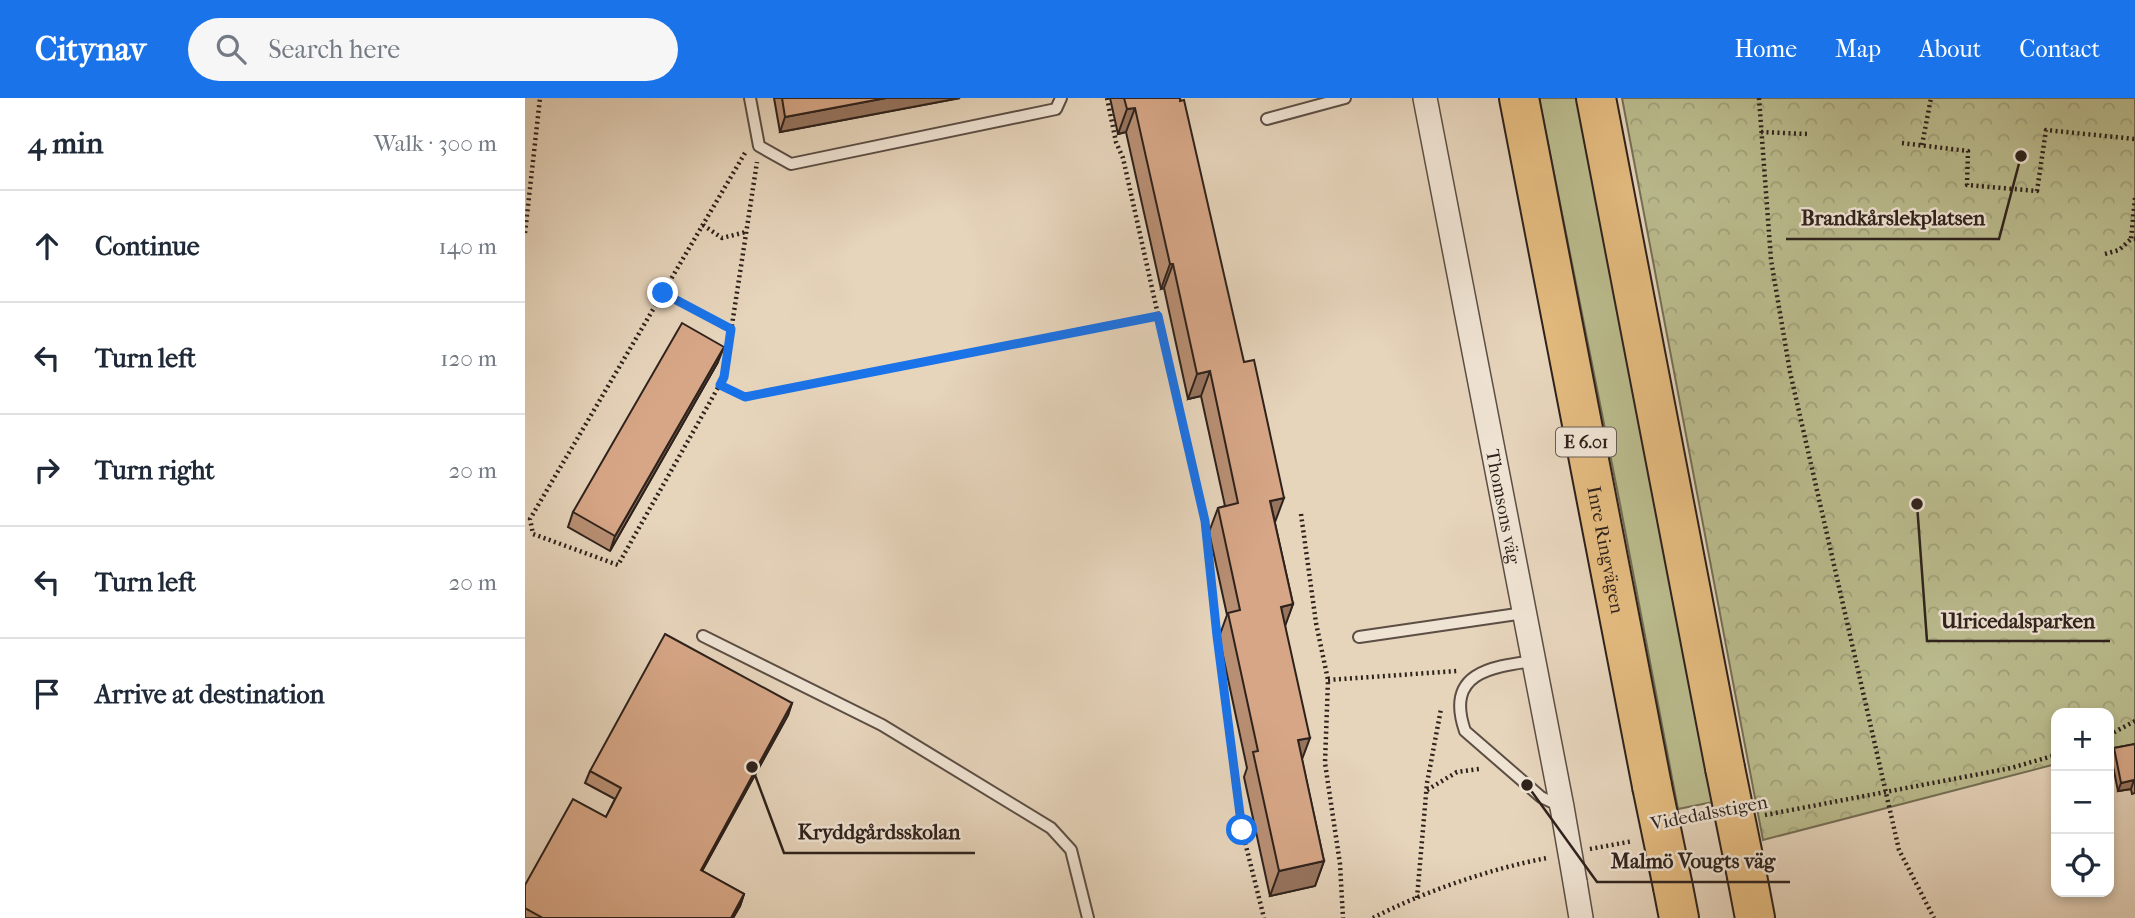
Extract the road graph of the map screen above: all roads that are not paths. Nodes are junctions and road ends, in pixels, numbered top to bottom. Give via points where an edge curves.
1 (750, 98) edge
2 (1061, 98) edge
3 (1345, 98) edge
4 (1425, 98) edge
5 (1519, 98) edge
6 (1597, 98) edge
7 (1267, 119) dead end
8 (1524, 613) junction
9 (703, 636) dead end
10 (1359, 637) dead end
11 (1534, 661) junction
12 (1562, 807) junction
13 (1676, 903) edge
14 (1088, 918) edge
15 (1581, 918) edge
16 (1755, 918) edge

1 - 2 lane via 759,146 791,164 1056,109
3 - 7 lane
4 - 8 street, Thomsons väg
5 - 13 highway, Inre Ringvägen / E 6.01, bridge
6 - 16 highway, bridge
8 - 10 lane
8 - 11 street, Thomsons väg
9 - 14 lane via 883,725 1051,828 1071,850
11 - 12 street, Thomsons väg
11 - 12 lane via 1478,673 1467,684 1460,717 1465,731 1541,797
12 - 15 street, Thomsons väg, bridge

